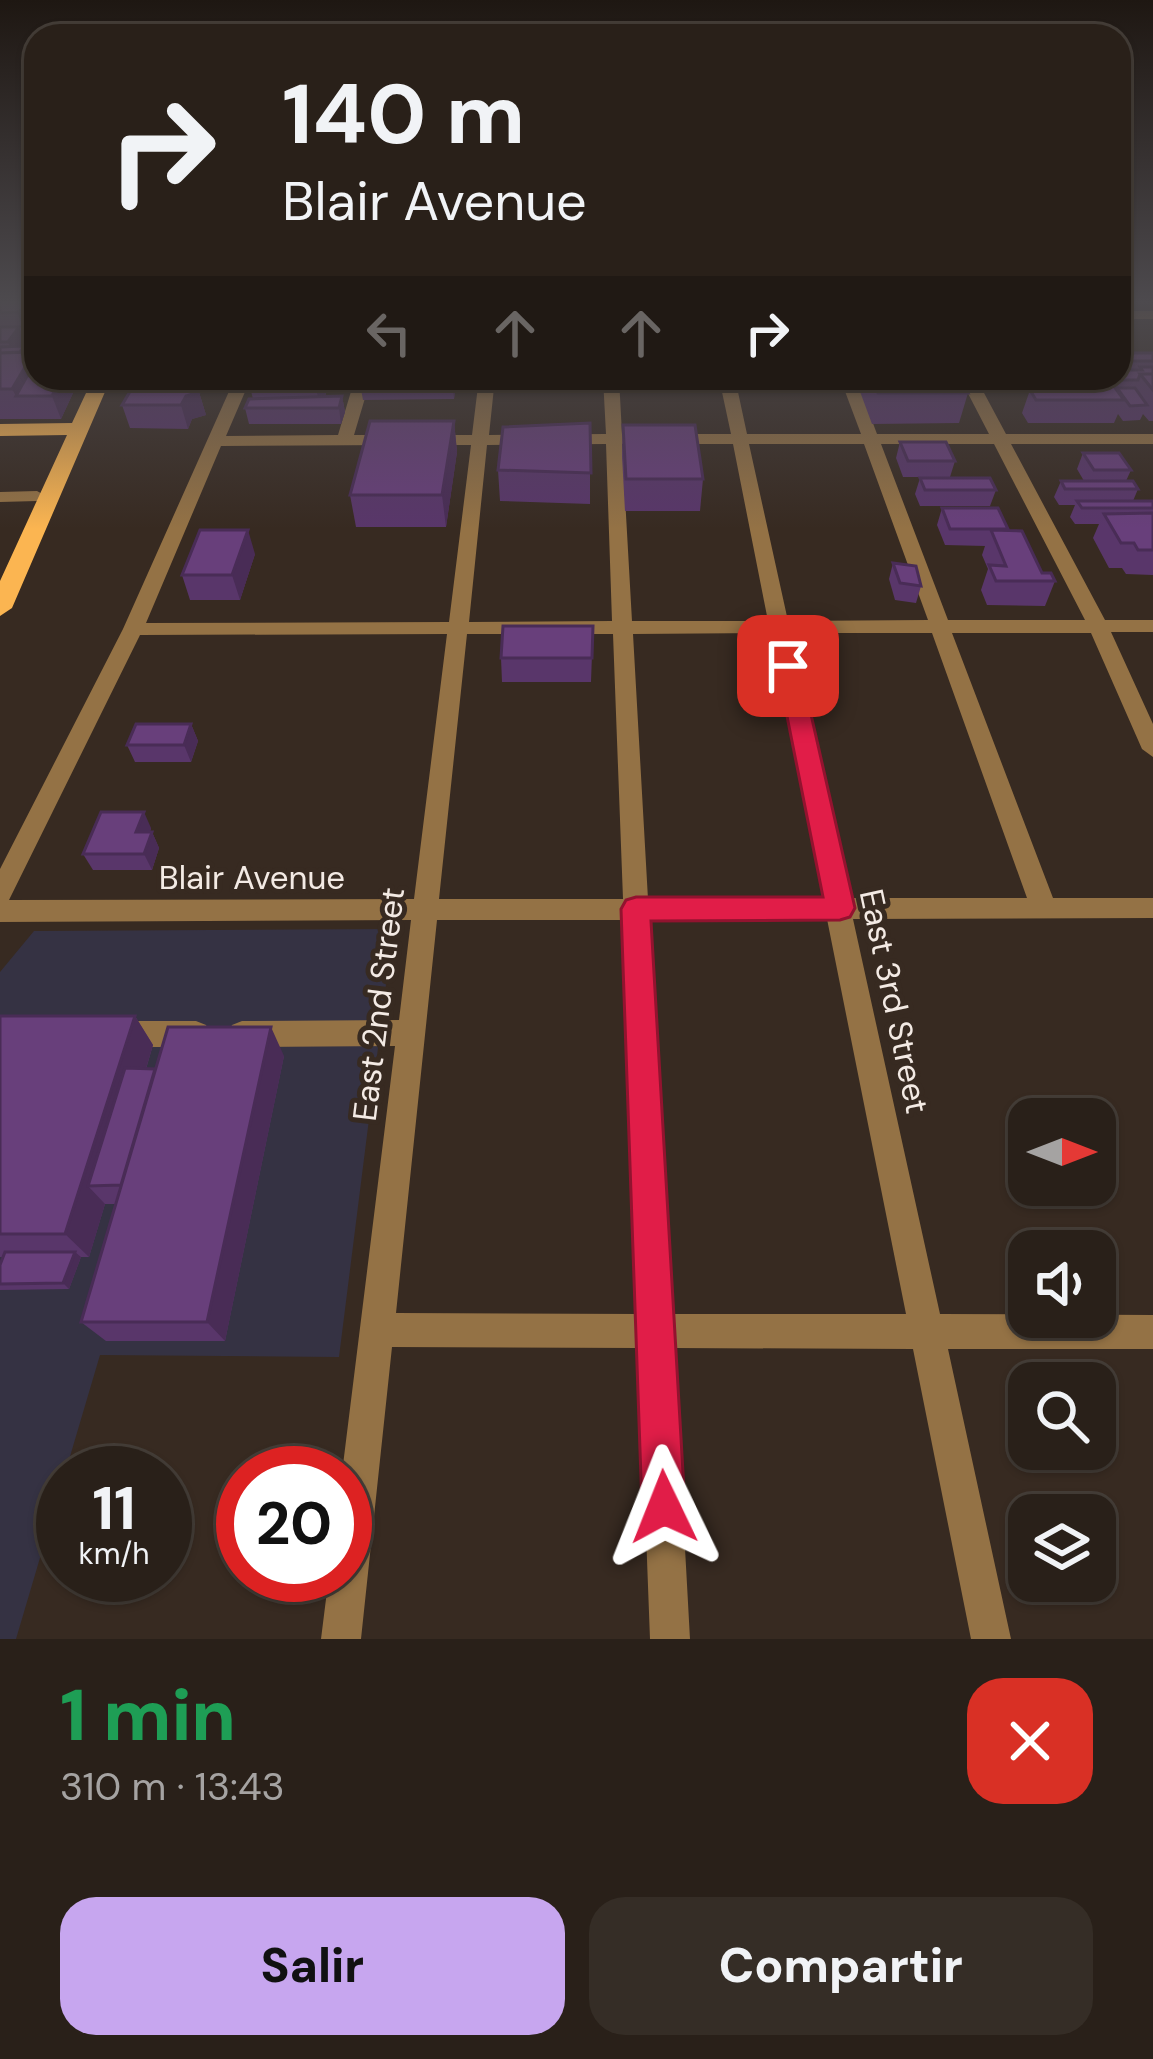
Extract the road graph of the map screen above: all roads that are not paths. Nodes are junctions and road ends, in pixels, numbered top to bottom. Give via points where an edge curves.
1 (87, 390) edge
2 (97, 390) edge
3 (238, 390) edge
4 (360, 390) edge
5 (485, 390) edge
6 (612, 390) edge
7 (729, 390) edge
8 (852, 390) edge
9 (975, 390) edge
10 (70, 429) junction
11 (0, 430) edge
12 (738, 438) junction
13 (614, 439) junction
14 (870, 439) junction
15 (215, 440) junction
16 (345, 440) junction
17 (479, 440) junction
18 (1002, 440) junction
19 (1153, 440) edge
20 (0, 496) edge
21 (37, 496) junction
22 (0, 578) edge
23 (0, 608) edge
24 (780, 625) junction
25 (623, 626) junction
26 (941, 626) junction
27 (1098, 626) junction
28 (1153, 626) edge
29 (458, 627) junction
30 (133, 629) junction
31 (1147, 724) edge
32 (1153, 749) edge
33 (0, 894) edge
34 (840, 908) junction
35 (1044, 908) junction
36 (1153, 908) edge
37 (425, 909) junction
38 (636, 909) junction
39 (0, 911) edge
40 (411, 1033) junction
41 (87, 1034) edge
42 (376, 1330) junction
43 (656, 1331) junction
44 (1153, 1332) edge
45 (926, 1333) junction
46 (340, 1639) edge
47 (670, 1639) edge
48 (991, 1639) edge

1 - 10 main road
2 - 23 main road
3 - 15 street
4 - 16 street
5 - 17 street, East 2nd Street
6 - 13 street
7 - 12 street, East 3rd Street
8 - 14 street
9 - 18 street
10 - 11 main road
10 - 21 main road
12 - 13 street
12 - 14 street
12 - 24 street, East 3rd Street
13 - 17 street
13 - 25 street
14 - 18 street
14 - 26 street
15 - 16 street
15 - 30 street
16 - 17 street
17 - 29 street, East 2nd Street
18 - 19 street
18 - 27 street
20 - 21 street
21 - 22 main road
24 - 25 street
24 - 26 street
24 - 34 street, East 3rd Street
25 - 29 street
25 - 38 street
26 - 27 street
26 - 35 street
27 - 28 street
27 - 31 street
29 - 30 street
29 - 37 street, East 2nd Street
30 - 33 street
31 - 32 street
34 - 35 street, Blair Avenue
34 - 38 street, Blair Avenue
34 - 45 street, East 3rd Street
35 - 36 street, Blair Avenue
37 - 38 street, Blair Avenue
37 - 39 street, Blair Avenue
37 - 40 street, East 2nd Street
38 - 43 street
40 - 41 street
40 - 42 street, East 2nd Street
42 - 43 street
42 - 46 street, East 2nd Street
43 - 45 street
43 - 47 street
44 - 45 street
45 - 48 street, East 3rd Street

